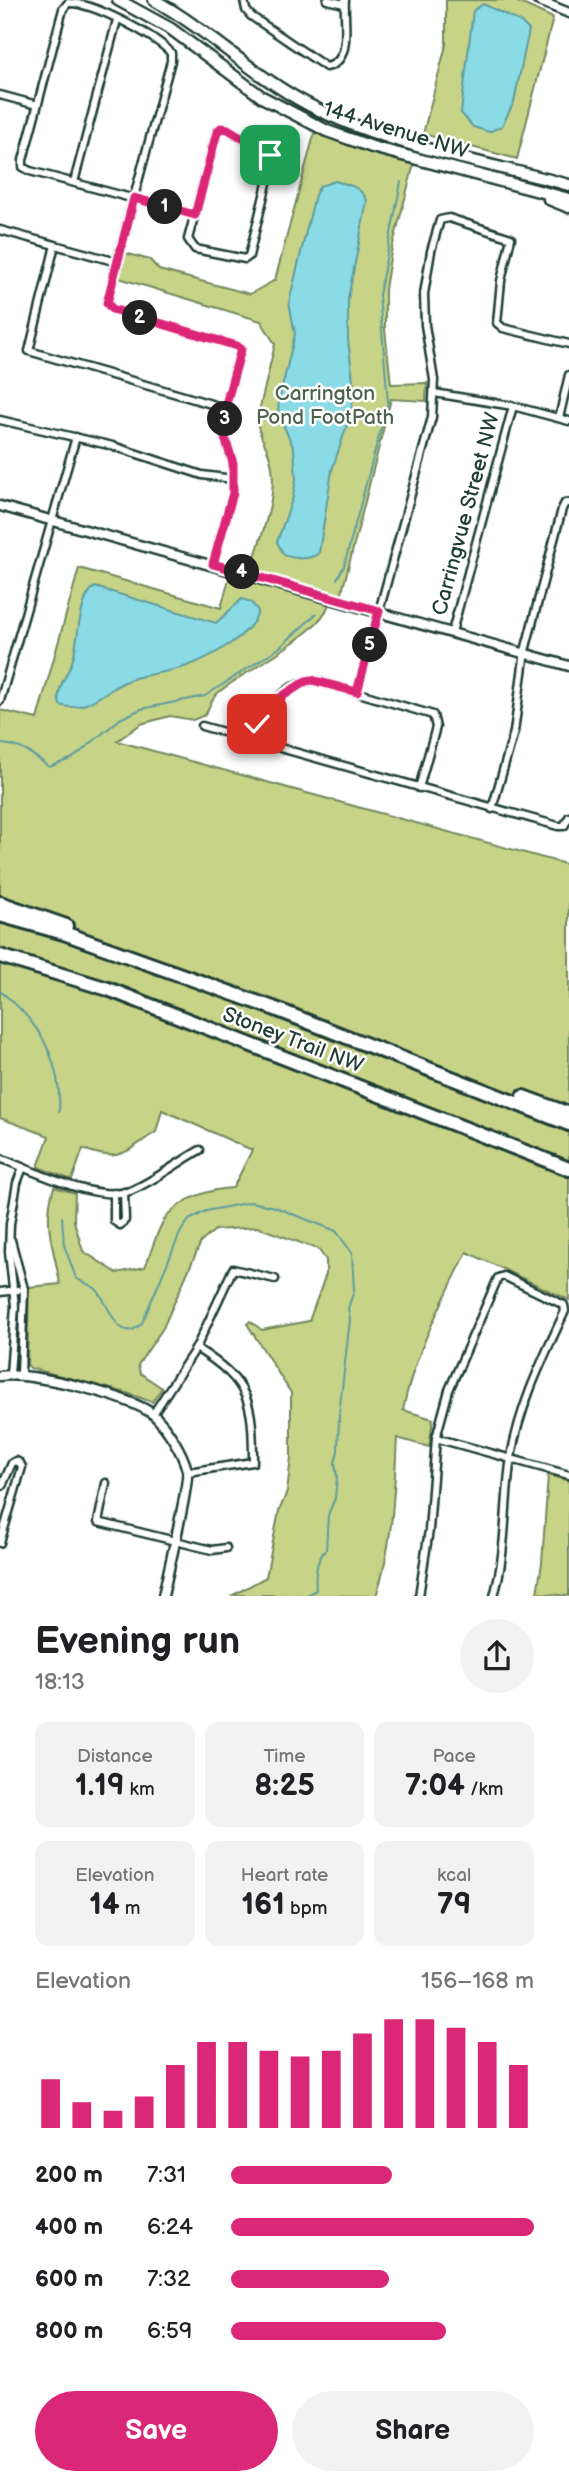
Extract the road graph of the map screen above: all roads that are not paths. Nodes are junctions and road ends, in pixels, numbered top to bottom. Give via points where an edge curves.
1 (118, 0) edge
2 (154, 0) edge
3 (244, 0) edge
4 (327, 0) edge
5 (537, 0) edge
6 (345, 2) edge
7 (569, 13) edge
8 (117, 20) junction
9 (0, 95) edge
10 (37, 105) junction
11 (489, 178) junction
12 (74, 182) junction
13 (569, 184) edge
14 (134, 198) junction
15 (569, 199) edge
16 (569, 207) edge
17 (195, 215) junction
18 (0, 230) edge
19 (55, 245) junction
20 (117, 262) junction
21 (569, 344) edge
22 (569, 375) edge
23 (434, 393) junction
24 (513, 406) junction
25 (225, 408) junction
26 (559, 418) junction
27 (0, 420) edge
28 (569, 421) edge
29 (76, 437) junction
30 (233, 479) junction
31 (569, 503) edge
32 (0, 506) edge
33 (54, 519) junction
34 (213, 564) junction
35 (379, 611) junction
36 (452, 632) junction
37 (525, 651) junction
38 (569, 666) edge
39 (357, 692) junction
40 (0, 701) edge
41 (202, 726) dead end
42 (251, 741) junction
43 (419, 788) junction
44 (492, 809) junction
45 (569, 817) edge
46 (0, 903) edge
47 (0, 915) edge
48 (0, 956) edge
49 (0, 965) edge
50 (257, 1003) junction
51 (151, 1006) junction
52 (378, 1047) junction
53 (346, 1082) junction
54 (569, 1114) edge
55 (569, 1124) edge
56 (200, 1150) dead end
57 (0, 1158) edge
58 (23, 1167) junction
59 (569, 1170) edge
60 (569, 1179) edge
61 (124, 1192) junction
62 (114, 1193) junction
63 (10, 1238) junction
64 (275, 1279) dead end
65 (24, 1289) junction
66 (15, 1290) junction
67 (0, 1292) edge
68 (196, 1348) junction
69 (10, 1374) junction
70 (21, 1374) junction
71 (0, 1376) edge
72 (153, 1414) junction
73 (436, 1438) junction
74 (511, 1459) junction
75 (188, 1472) junction
76 (569, 1475) edge
77 (106, 1483) dead end
78 (1, 1485) edge
79 (15, 1491) junction
80 (174, 1542) junction
81 (0, 1543) edge
82 (226, 1548) dead end
83 (163, 1596) edge
84 (419, 1596) edge
85 (494, 1596) edge

1 - 11 main road, 144 Avenue NW via 171,29 262,97 314,125 360,144
2 - 13 main road, 144 Avenue NW via 264,78 331,116 387,136
3 - 6 street via 251,16 326,67 342,55
4 - 6 street
5 - 7 street
8 - 10 street via 78,4 65,5
8 - 12 street
8 - 14 street via 164,46 172,57
9 - 10 street
10 - 12 street via 23,167
11 - 15 main road, 144 Avenue NW
11 - 16 main road
12 - 14 street
14 - 17 street
14 - 20 street
17 - 17 street via 190,245 245,259 273,159 221,128
18 - 19 street
19 - 20 street
19 - 25 street via 29,351
20 - 25 street via 109,307 241,349
21 - 23 street via 499,326 499,296 511,238 445,218 438,225 424,293
22 - 26 street
23 - 24 street
23 - 35 street via 428,437
24 - 26 street
24 - 36 street, Carringvue Street NW
25 - 30 street
26 - 28 street
27 - 29 street
29 - 30 street via 202,475
29 - 33 street
30 - 34 street
31 - 37 street via 562,509
32 - 33 street
33 - 34 street
33 - 40 street
34 - 35 street
35 - 36 street
35 - 39 street
36 - 37 street
37 - 38 street
37 - 44 street via 514,732
39 - 42 street via 306,681 268,707
39 - 43 street via 428,712 436,719
41 - 42 street
42 - 43 street
43 - 44 street
44 - 45 street via 560,827
46 - 50 highway via 209,980
47 - 50 highway, Stoney Trail NW via 64,933
48 - 51 highway, Stoney Trail NW
49 - 51 highway
50 - 52 highway, Stoney Trail NW
51 - 53 highway, Stoney Trail NW
52 - 54 highway
52 - 55 highway, Stoney Trail NW
53 - 59 highway, Stoney Trail NW
53 - 60 highway
56 - 61 street
57 - 58 street
58 - 62 street via 82,1188
58 - 63 street via 12,1204
61 - 62 street
61 - 62 street via 125,1220 120,1225 114,1221
63 - 65 street
63 - 66 street
64 - 68 street via 233,1269
65 - 66 street
65 - 70 street
66 - 67 street
66 - 69 street
68 - 72 street
68 - 75 street via 221,1363 241,1384 251,1407 253,1462
69 - 70 street
69 - 71 street
70 - 72 street via 89,1390
72 - 75 street via 173,1440
73 - 74 street
73 - 74 street via 468,1340 498,1278 504,1276 564,1305 565,1311 527,1392
73 - 84 street
74 - 76 street
74 - 85 street via 504,1551
75 - 80 street
77 - 80 street via 98,1522
78 - 79 street
78 - 79 street via 18,1461 22,1467
79 - 81 street
80 - 82 street via 212,1550
80 - 83 street

